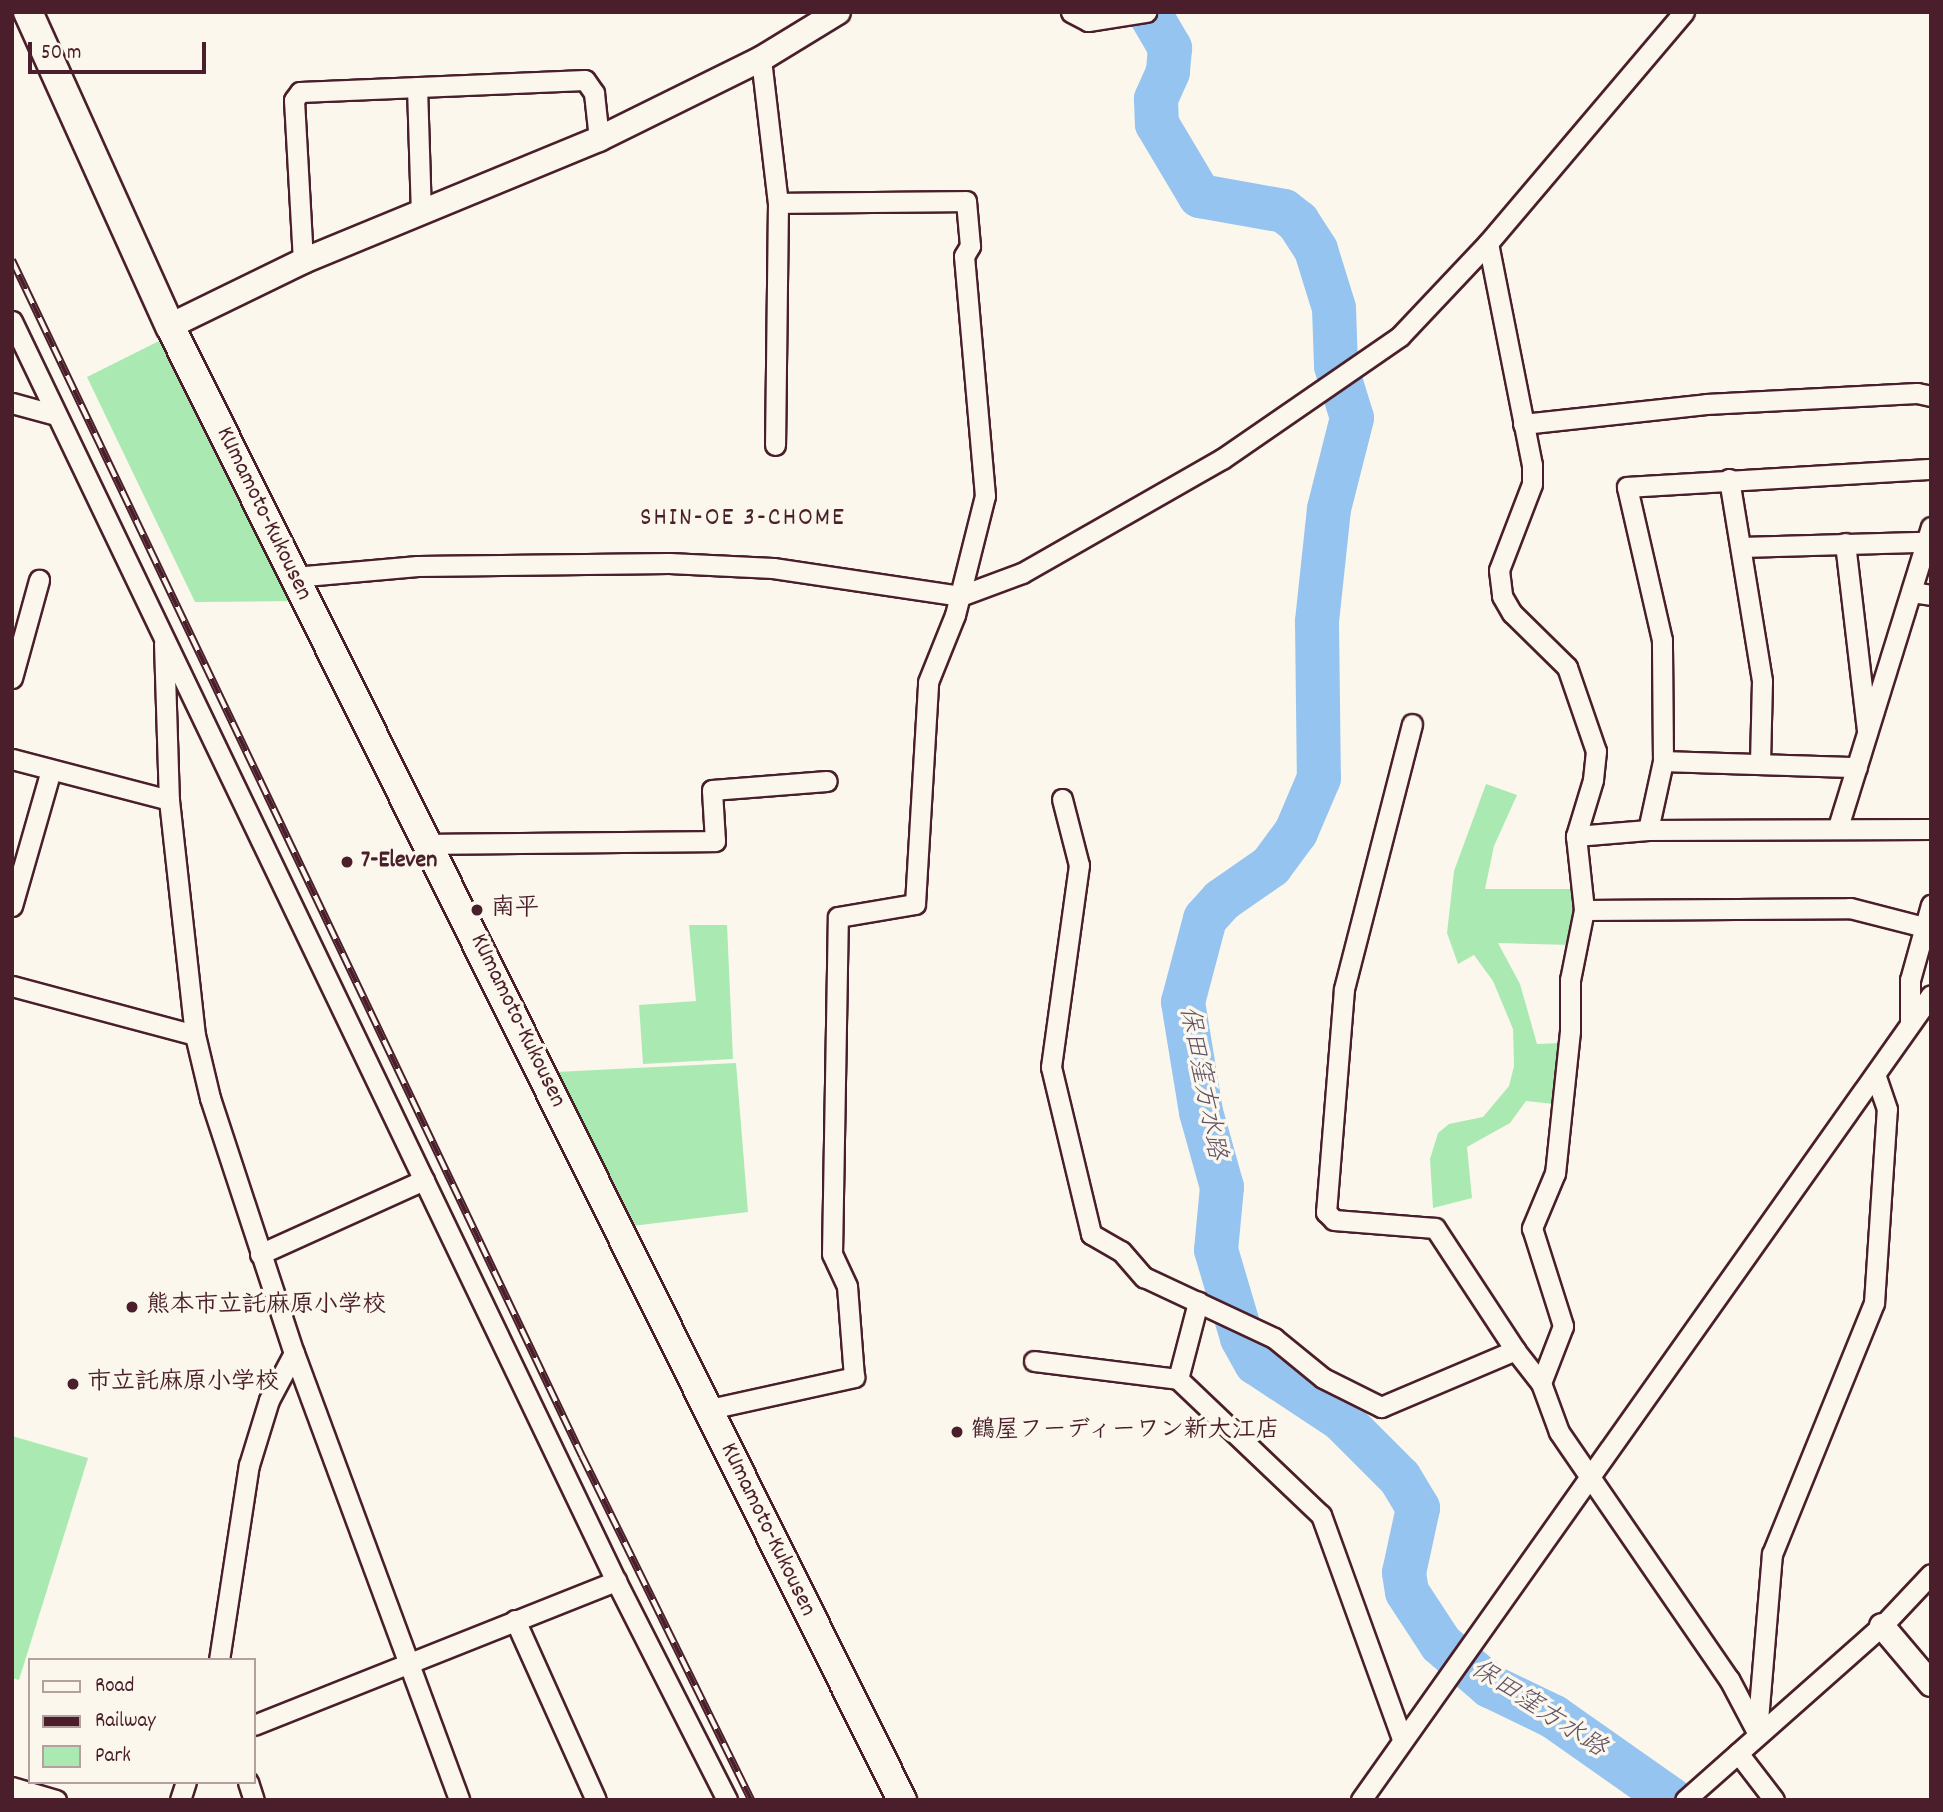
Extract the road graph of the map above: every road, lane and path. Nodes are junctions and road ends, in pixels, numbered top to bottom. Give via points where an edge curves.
1 (28, 12) edge
2 (838, 12) edge
3 (1071, 12) edge
4 (1146, 12) edge
5 (1684, 12) edge
6 (761, 59) junction
7 (416, 87) junction
8 (599, 139) junction
9 (778, 203) junction
10 (421, 213) junction
11 (1488, 243) junction
12 (303, 261) junction
13 (12, 321) edge
14 (170, 326) junction
15 (1931, 396) edge
16 (12, 403) edge
17 (56, 415) junction
18 (1523, 424) junction
19 (775, 445) dead end
20 (1931, 469) edge
21 (1729, 479) junction
22 (1928, 534) edge
23 (1845, 543) junction
24 (1741, 547) junction
25 (294, 577) junction
26 (38, 580) dead end
27 (1921, 593) edge
28 (960, 596) junction
29 (164, 635) junction
30 (12, 678) edge
31 (1412, 724) dead end
32 (1868, 733) junction
33 (12, 759) edge
34 (1663, 761) junction
35 (1760, 763) junction
36 (1857, 767) junction
37 (51, 770) junction
38 (827, 780) dead end
39 (1062, 799) dead end
40 (169, 800) junction
41 (1838, 827) junction
42 (1931, 829) edge
43 (1648, 830) junction
44 (1576, 836) junction
45 (428, 844) junction
46 (17, 870) edge
47 (1931, 905) edge
48 (12, 906) edge
49 (1584, 910) junction
50 (1924, 927) junction
51 (12, 986) edge
52 (1931, 995) edge
53 (1910, 1023) junction
54 (195, 1035) junction
55 (1875, 1075) junction
56 (424, 1180) junction
57 (260, 1254) junction
58 (1198, 1302) junction
59 (1515, 1350) junction
60 (294, 1353) junction
61 (1034, 1361) dead end
62 (1178, 1379) junction
63 (1541, 1383) junction
64 (709, 1409) junction
65 (1591, 1477) junction
66 (1931, 1574) edge
67 (616, 1581) junction
68 (515, 1620) junction
69 (1882, 1626) junction
70 (219, 1658) edge
71 (406, 1661) junction
72 (1931, 1684) edge
73 (256, 1724) edge
74 (1757, 1732) junction
75 (1402, 1739) junction
76 (1738, 1753) junction
77 (12, 1787) edge
78 (55, 1800) edge
79 (459, 1800) edge
80 (596, 1800) edge
81 (727, 1800) edge
82 (902, 1800) edge
83 (1361, 1800) edge
84 (1685, 1800) edge
85 (1774, 1800) edge

1 - 14 main road, KUmamoto-Kukousen
2 - 6 street
3 - 4 street via 1088,21
5 - 11 street
6 - 8 street
6 - 9 street
7 - 8 street via 585,80 594,93
7 - 10 street
7 - 12 street via 300,92 294,100
8 - 10 street
9 - 19 street
9 - 28 street via 966,201 970,246 964,256 985,496
10 - 12 street
11 - 18 street
11 - 28 street via 1400,336 1222,459 1022,573
12 - 14 street
13 - 17 street
14 - 25 main road, KUmamoto-Kukousen
15 - 18 street via 1706,404
16 - 17 street
17 - 29 street
18 - 44 street via 1532,484 1499,570 1502,596 1512,613 1567,667 1584,710 1595,764
20 - 21 street
21 - 24 street
21 - 34 street via 1627,487 1662,640
22 - 23 street
22 - 27 street
23 - 24 street
23 - 32 street
24 - 35 street via 1762,681
25 - 28 street via 418,565 669,563 773,568
25 - 45 main road, KUmamoto-Kukousen
26 - 30 street
27 - 32 street
28 - 64 street via 928,682 915,904 838,917 832,1255 847,1286 854,1377
29 - 40 street
29 - 56 street
31 - 59 street via 1344,989 1326,1212 1334,1220 1435,1228
32 - 36 street
33 - 37 street
34 - 35 street
34 - 43 street
35 - 36 street
36 - 41 street
37 - 40 street
37 - 46 street
38 - 45 street via 712,790 715,841
39 - 58 street via 1079,865 1051,1067 1091,1234 1121,1251 1144,1277
40 - 54 street
41 - 42 street
41 - 43 street
43 - 44 street
44 - 49 street
45 - 64 main road, KUmamoto-Kukousen
46 - 48 street
47 - 50 street
49 - 50 street via 1850,908
49 - 63 street via 1570,979 1570,1031 1555,1173 1532,1228 1563,1326
50 - 53 street via 1910,981
51 - 54 street
52 - 53 street
53 - 55 street
54 - 57 street via 210,1098
55 - 65 street
55 - 74 street via 1887,1110 1874,1303 1772,1554
56 - 57 street
56 - 67 street
57 - 60 street
58 - 59 street via 1274,1338 1323,1378 1381,1407
58 - 62 street
59 - 63 street
60 - 70 street via 269,1400 249,1465
60 - 71 street
61 - 62 street
62 - 75 street via 1321,1515
63 - 65 street via 1559,1432
64 - 82 main road, KUmamoto-Kukousen
65 - 74 street via 1729,1679
65 - 75 street
66 - 69 street
67 - 68 street
67 - 81 street
68 - 71 street
68 - 80 street
69 - 72 street
69 - 74 street
71 - 73 street
71 - 79 street
74 - 76 street
75 - 83 street
76 - 84 street
76 - 85 street
77 - 78 street

